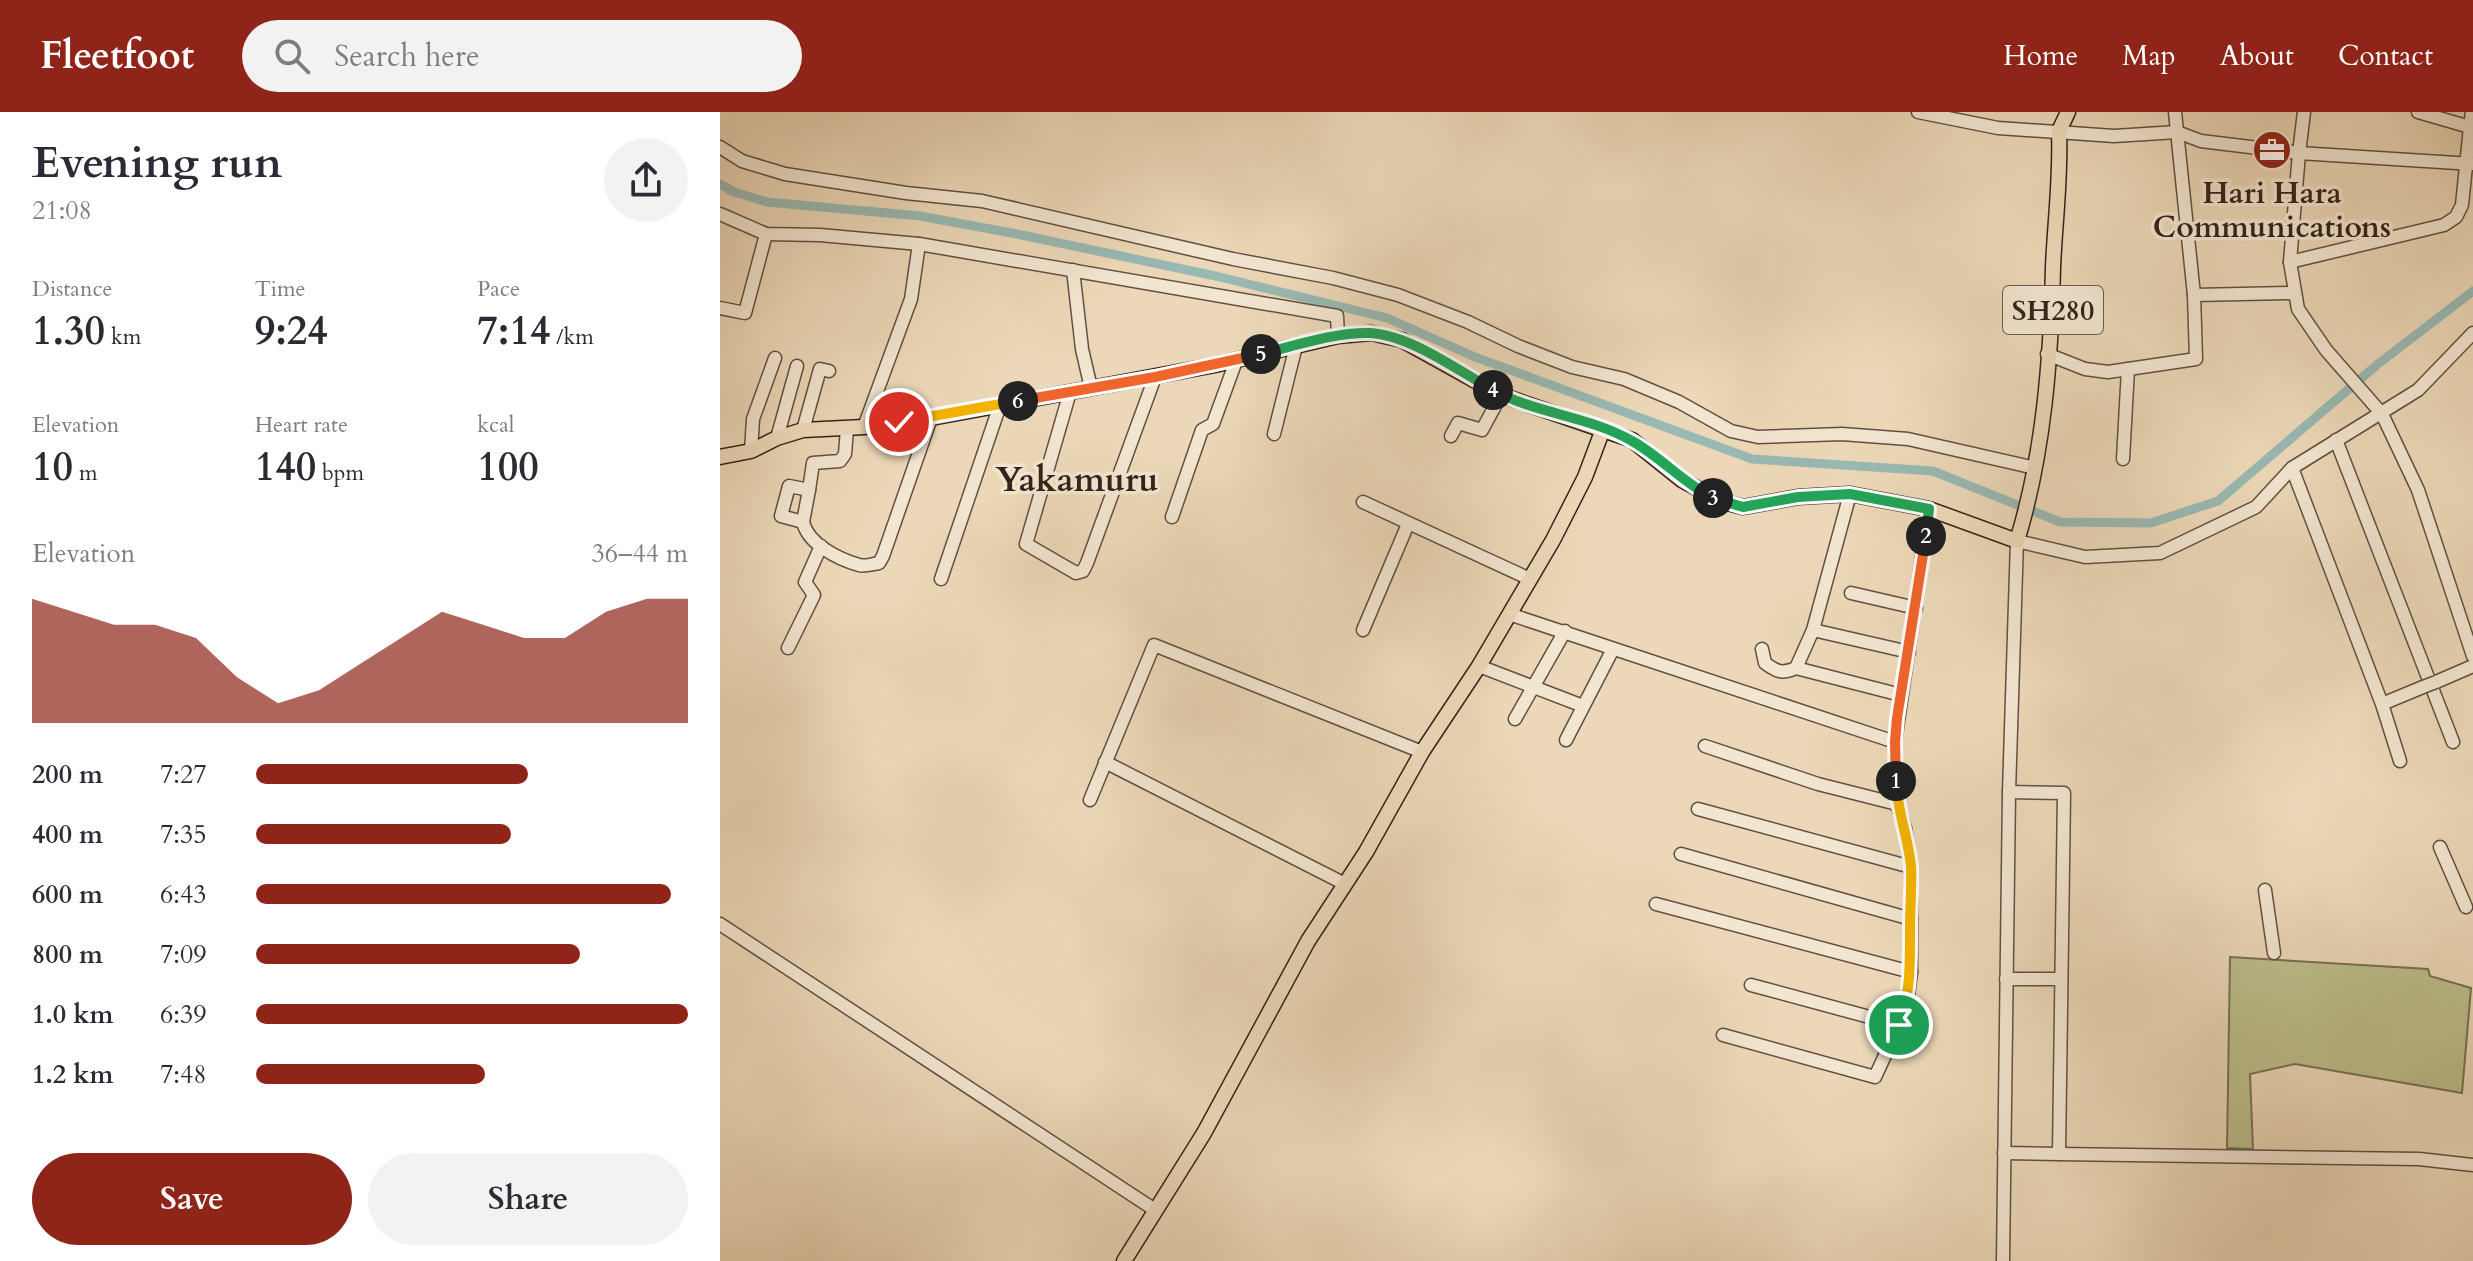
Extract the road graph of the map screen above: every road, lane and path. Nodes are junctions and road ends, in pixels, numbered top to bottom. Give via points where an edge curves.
1 (1918, 112) edge
2 (2068, 112) edge
3 (2175, 112) edge
4 (2304, 112) edge
5 (2418, 112) edge
6 (2472, 112) edge
7 (2472, 127) edge
8 (2059, 131) junction
9 (2177, 132) junction
10 (720, 147) edge
11 (2299, 153) junction
12 (2470, 164) edge
13 (720, 214) edge
14 (766, 234) junction
15 (919, 244) junction
16 (2290, 262) junction
17 (1073, 270) junction
18 (2294, 293) junction
19 (2194, 295) junction
20 (2053, 300) junction
21 (2081, 302) dead end
22 (720, 308) edge
23 (2473, 333) edge
24 (1338, 336) junction
25 (1296, 346) junction
26 (2047, 354) junction
27 (775, 358) dead end
28 (1236, 361) junction
29 (797, 366) dead end
30 (2128, 369) junction
31 (829, 371) dead end
32 (1155, 377) junction
33 (1091, 388) junction
34 (1070, 392) junction
35 (1501, 395) junction
36 (1000, 405) junction
37 (2379, 409) junction
38 (931, 418) junction
39 (864, 427) junction
40 (847, 429) junction
41 (1603, 429) junction
42 (803, 430) junction
43 (1274, 434) dead end
44 (1451, 436) dead end
45 (777, 438) junction
46 (2336, 440) junction
47 (751, 451) junction
48 (720, 457) edge
49 (2123, 459) dead end
50 (2035, 468) junction
51 (2292, 468) junction
52 (809, 490) junction
53 (1850, 494) junction
54 (1363, 502) dead end
55 (1929, 509) junction
56 (1172, 517) dead end
57 (803, 522) junction
58 (1408, 524) junction
59 (2019, 534) junction
60 (821, 546) junction
61 (941, 579) dead end
62 (1530, 579) junction
63 (1851, 593) dead end
64 (1916, 608) junction
65 (1509, 614) junction
66 (1363, 630) dead end
67 (1813, 630) junction
68 (1565, 631) junction
69 (788, 648) dead end
70 (1613, 649) junction
71 (1762, 649) dead end
72 (1909, 652) junction
73 (2473, 656) edge
74 (1479, 666) junction
75 (2473, 666) edge
76 (1796, 668) junction
77 (1532, 688) junction
78 (1901, 695) junction
79 (2382, 704) junction
80 (1583, 706) junction
81 (1515, 719) dead end
82 (1566, 740) dead end
83 (1895, 742) junction
84 (2453, 742) dead end
85 (1705, 746) dead end
86 (1422, 752) junction
87 (2400, 761) dead end
88 (1105, 762) junction
89 (2009, 792) junction
90 (1090, 800) dead end
91 (1897, 804) junction
92 (1698, 809) dead end
93 (2440, 847) dead end
94 (1681, 854) dead end
95 (1911, 867) junction
96 (1345, 884) junction
97 (2265, 890) dead end
98 (1656, 904) dead end
99 (2466, 907) dead end
100 (1911, 919) junction
101 (720, 924) edge
102 (2274, 953) dead end
103 (1911, 972) junction
104 (2006, 979) junction
105 (2061, 979) junction
106 (1751, 985) dead end
107 (1899, 1025) junction
108 (1723, 1035) dead end
109 (2004, 1153) junction
110 (2059, 1154) junction
111 (2473, 1165) edge
112 (1155, 1210) junction
113 (1124, 1261) edge
114 (2003, 1261) edge

1 - 8 street via 1998,128
2 - 8 main road, SH280
3 - 9 street
4 - 11 street
5 - 7 street
6 - 7 street
7 - 12 street
8 - 9 street via 2114,136
8 - 20 main road, SH280
9 - 11 street via 2201,141
9 - 19 street
10 - 50 street via 742,161 785,174 982,201 1398,295 1572,367 1624,379 1731,431 1758,437 1842,434 1908,439
11 - 12 street
11 - 16 street
12 - 16 street via 2460,212 2451,222
13 - 14 street
14 - 15 street
14 - 22 street via 745,313
15 - 17 street
15 - 39 street via 911,299
16 - 18 street
17 - 24 street via 1337,316
17 - 33 street
18 - 19 street
18 - 37 street via 2302,318
19 - 30 street via 2196,359
20 - 21 street
20 - 26 main road, SH280
23 - 37 street via 2418,390
24 - 25 main road
24 - 35 main road via 1371,333 1402,340
25 - 28 main road
25 - 43 street
26 - 30 street via 2085,369
26 - 50 main road, SH280
27 - 47 street via 753,419
28 - 32 main road
28 - 56 street via 1213,424 1202,430
29 - 45 street
30 - 49 street
31 - 42 street via 820,369
32 - 33 main road
32 - 34 street via 1087,563 1076,573 1026,544
33 - 34 main road
34 - 36 main road
35 - 41 main road
35 - 44 street via 1482,430 1458,423
36 - 38 main road
36 - 61 street
37 - 46 street
37 - 73 street via 2418,490
38 - 39 main road
38 - 60 street via 879,563 862,566
39 - 40 main road
40 - 42 main road
40 - 52 street via 845,454 840,461 813,463
41 - 53 main road via 1632,440 1699,491 1743,507
41 - 62 main road via 1569,511
42 - 45 main road
45 - 47 main road
46 - 51 street
46 - 84 street
47 - 48 main road
50 - 59 main road, SH280
51 - 59 street via 2256,507 2160,553 2085,557
51 - 79 street
52 - 57 street
52 - 57 street via 789,486 781,516
53 - 55 main road
53 - 67 street
54 - 58 street
55 - 59 main road
55 - 64 street
57 - 60 street via 805,532
58 - 62 street
58 - 66 street
59 - 89 street
60 - 69 street via 805,582 814,595
62 - 65 main road
63 - 64 street
64 - 72 street
65 - 68 street
65 - 74 main road
67 - 72 street
67 - 76 street
68 - 70 street
68 - 77 street
70 - 80 street
70 - 83 street
71 - 76 street via 1765,663 1776,671
72 - 78 street
74 - 77 street
74 - 86 main road
75 - 79 street
76 - 78 street
77 - 80 street
77 - 81 street
78 - 83 street
79 - 87 street
80 - 82 street
83 - 91 street
85 - 91 street
86 - 88 street via 1154,645
86 - 96 main road
88 - 90 street
88 - 96 street
89 - 104 street
89 - 105 street via 2064,793
91 - 95 street
92 - 95 street
93 - 99 street
94 - 100 street
95 - 100 street
96 - 112 main road
97 - 102 street
98 - 103 street
100 - 103 street
101 - 112 street
103 - 107 street
104 - 105 street
104 - 109 street
105 - 110 street
106 - 107 street
107 - 108 street via 1875,1077
109 - 110 street
109 - 114 street
110 - 111 street via 2419,1159
112 - 113 main road

